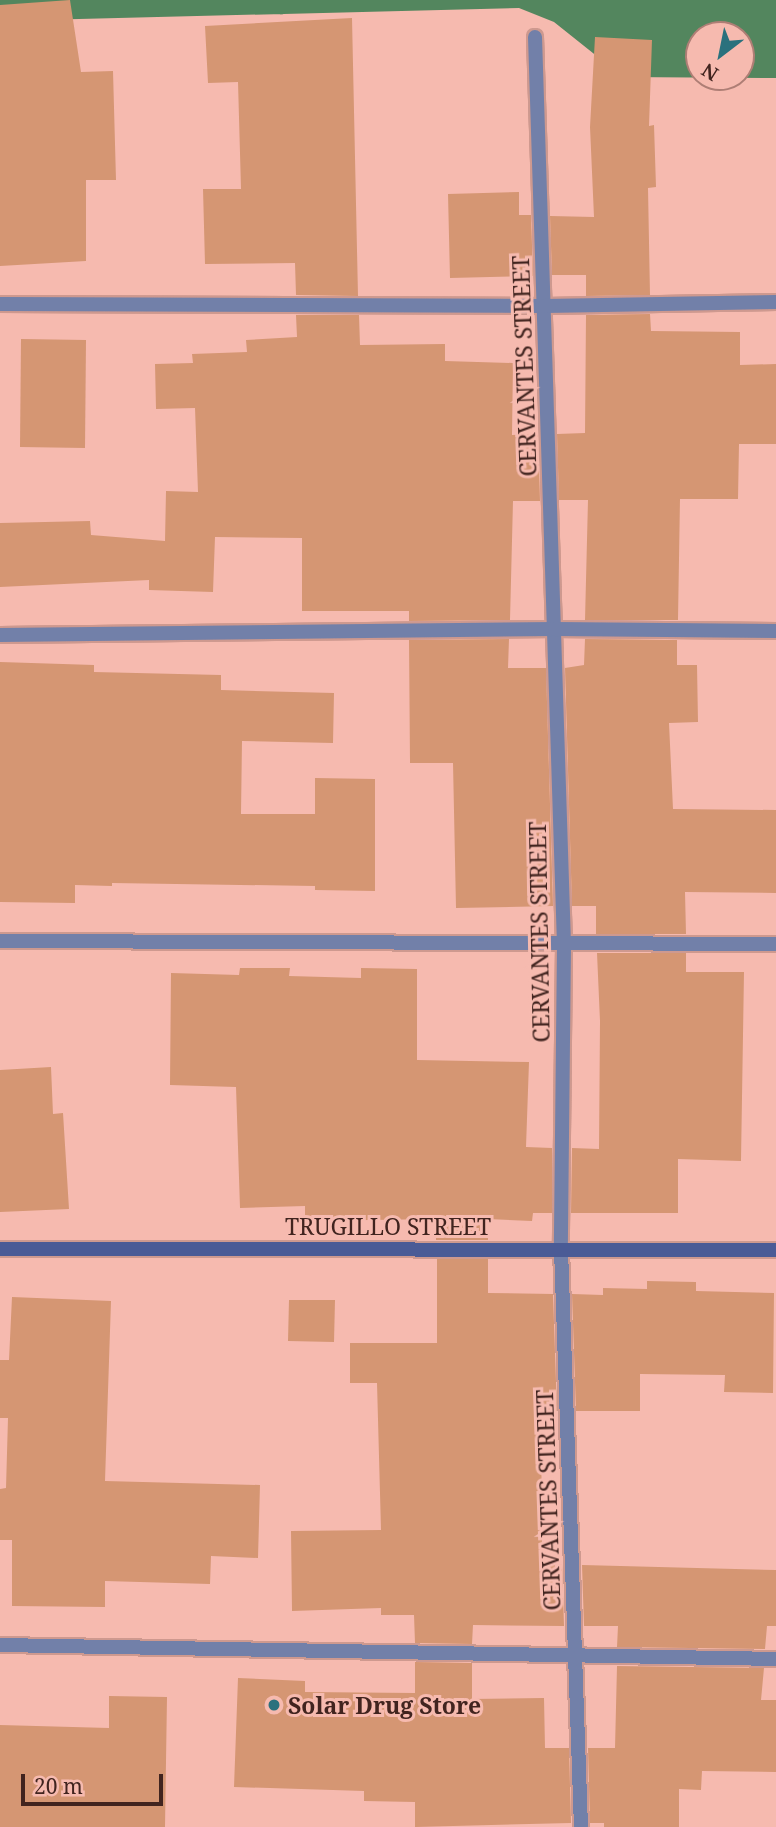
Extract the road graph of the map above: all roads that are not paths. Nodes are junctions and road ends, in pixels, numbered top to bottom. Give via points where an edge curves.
1 (535, 37) dead end
2 (776, 302) edge
3 (0, 304) edge
4 (545, 306) junction
5 (555, 629) junction
6 (776, 631) edge
7 (0, 635) edge
8 (0, 941) edge
9 (776, 944) edge
10 (564, 945) junction
11 (0, 1249) edge
12 (561, 1249) junction
13 (776, 1250) edge
14 (0, 1645) edge
15 (577, 1657) junction
16 (776, 1660) edge
17 (581, 1827) edge

1 - 4 street, CERVANTES STREET
2 - 4 street
3 - 4 street
4 - 5 street, CERVANTES STREET
5 - 6 street
5 - 7 street
5 - 10 street, CERVANTES STREET
8 - 10 street
9 - 10 street
10 - 12 street, CERVANTES STREET
11 - 12 street, TRUGILLO STREET
12 - 13 street, TRUGILLO STREET
12 - 15 street, CERVANTES STREET
14 - 15 street
15 - 16 street
15 - 17 street, CERVANTES STREET

